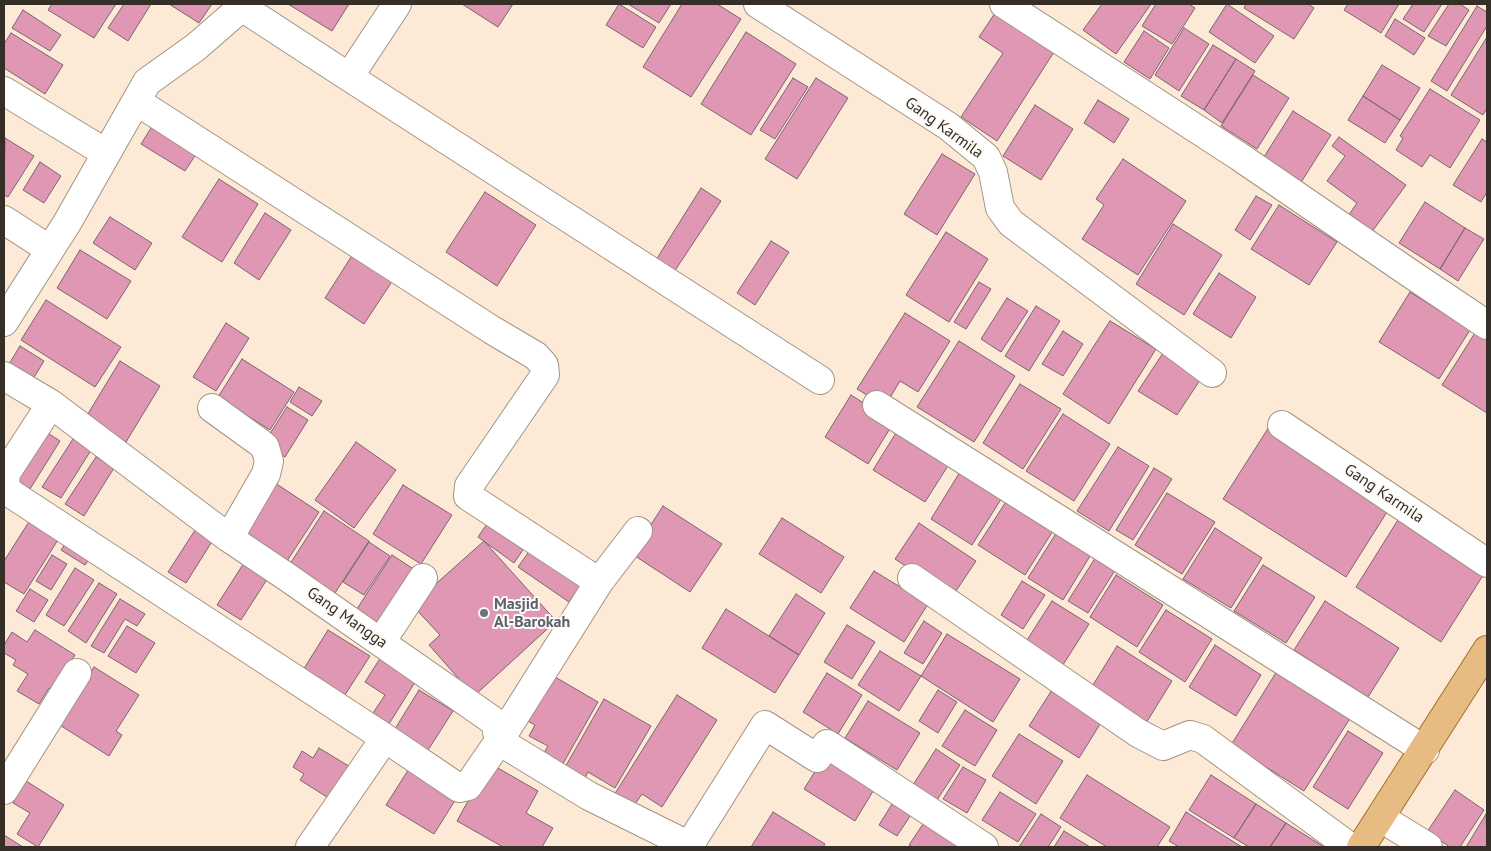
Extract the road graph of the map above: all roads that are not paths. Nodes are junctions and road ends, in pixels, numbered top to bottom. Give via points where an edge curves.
1 (397, 4) edge
2 (758, 4) edge
3 (1004, 4) edge
4 (239, 5) edge
5 (349, 77) junction
6 (4, 91) edge
7 (136, 101) junction
8 (106, 153) junction
9 (4, 220) edge
10 (49, 249) junction
11 (4, 322) edge
12 (1487, 325) edge
13 (1212, 372) dead end
14 (4, 376) edge
15 (820, 380) dead end
16 (51, 404) junction
17 (877, 406) dead end
18 (212, 408) dead end
19 (1282, 425) dead end
20 (638, 531) dead end
21 (229, 538) junction
22 (1487, 563) edge
23 (424, 578) dead end
24 (912, 578) dead end
25 (599, 582) junction
26 (381, 642) junction
27 (1481, 660) edge
28 (77, 673) dead end
29 (386, 738) junction
30 (499, 741) junction
31 (1425, 750) junction
32 (4, 790) edge
33 (1380, 818) junction
34 (310, 847) edge
35 (690, 847) edge
36 (984, 847) edge
37 (1350, 847) edge
38 (1361, 847) edge
39 (1428, 847) edge

1 - 5 street
2 - 13 street, Gang Karmila via 948,126 986,157 993,172 1000,208 1011,223
3 - 12 street via 1240,157
4 - 5 street
4 - 7 street via 196,47 147,82
5 - 15 street
6 - 8 street
7 - 8 street
7 - 25 street via 536,356 544,365 545,375 469,486 468,496
8 - 10 street
9 - 10 street
10 - 11 street
14 - 16 street, Gang Mangga
16 - 21 street, Gang Mangga
16 - 29 street via 6,473 5,485 10,493
17 - 31 street
18 - 21 street via 260,442 269,461 266,474
19 - 22 street, Gang Karmila
20 - 25 street
21 - 26 street, Gang Mangga
23 - 26 street
24 - 37 street via 1138,733 1163,746 1190,735 1203,740
25 - 30 street
26 - 30 street, Gang Mangga via 495,722
27 - 31 main road
28 - 32 street
29 - 30 street via 459,788 468,786
29 - 34 street
30 - 35 street via 589,796
31 - 33 main road
33 - 38 main road
33 - 39 street
35 - 36 street via 765,725 817,758 827,744

